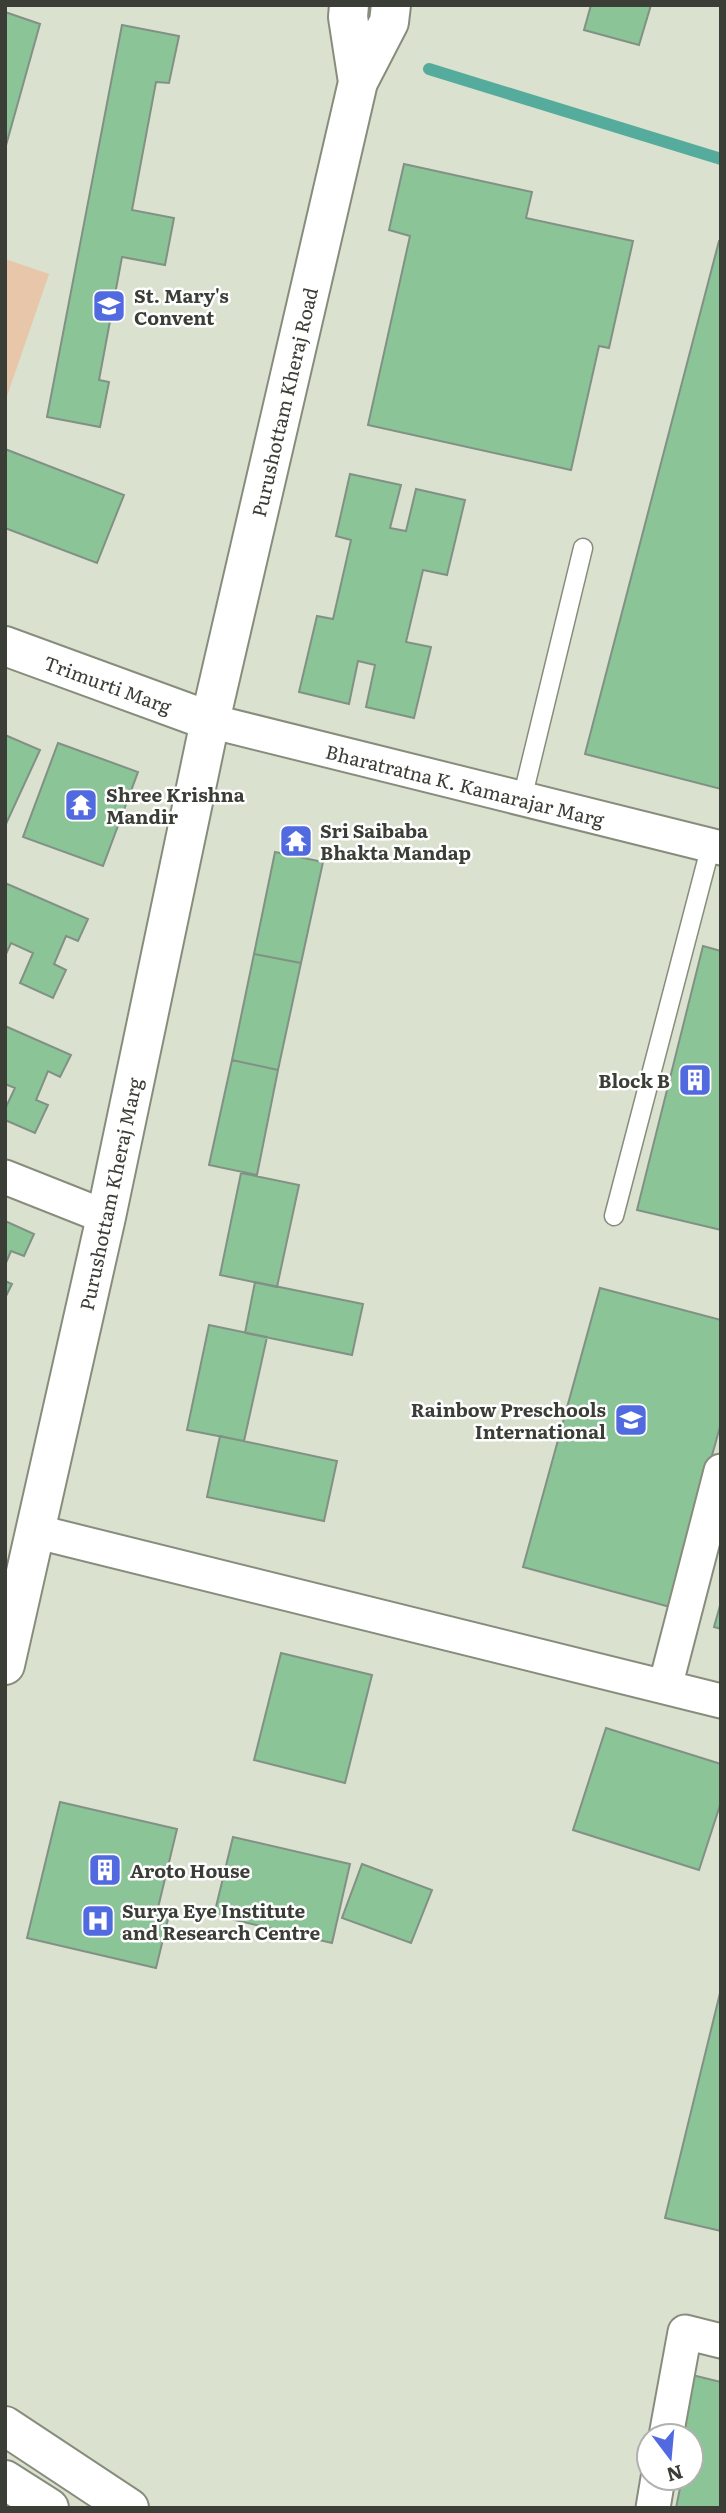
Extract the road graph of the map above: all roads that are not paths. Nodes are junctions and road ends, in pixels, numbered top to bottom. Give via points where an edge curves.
1 (349, 5) edge
2 (391, 5) edge
3 (358, 82) junction
4 (583, 548) dead end
5 (5, 646) edge
6 (210, 721) junction
7 (522, 799) junction
8 (716, 846) edge
9 (5, 1177) edge
10 (614, 1216) dead end
11 (106, 1217) junction
12 (721, 1471) edge
13 (34, 1531) junction
14 (5, 1665) edge
15 (665, 1687) junction
16 (721, 1701) edge
17 (721, 2341) edge
18 (669, 2422) edge
19 (5, 2426) edge
20 (5, 2480) edge
21 (49, 2508) edge
22 (129, 2508) edge

1 - 3 street, Purushottam Kheraj Road
2 - 3 street, Purushottam Kheraj Road via 389,22
3 - 6 street, Purushottam Kheraj Road
4 - 7 lane
5 - 6 street, Trimurti Marg
6 - 7 street, Bharatratna K. Kamarajar Marg
6 - 11 street, Purushottam Kheraj Marg
7 - 8 street, Bharatratna K. Kamarajar Marg
8 - 10 lane
9 - 11 street
11 - 13 street, Purushottam Kheraj Marg
12 - 15 street
13 - 14 street, Purushottam Kheraj Marg
13 - 15 street
15 - 16 street
17 - 18 street via 685,2332
19 - 22 street
20 - 21 street

